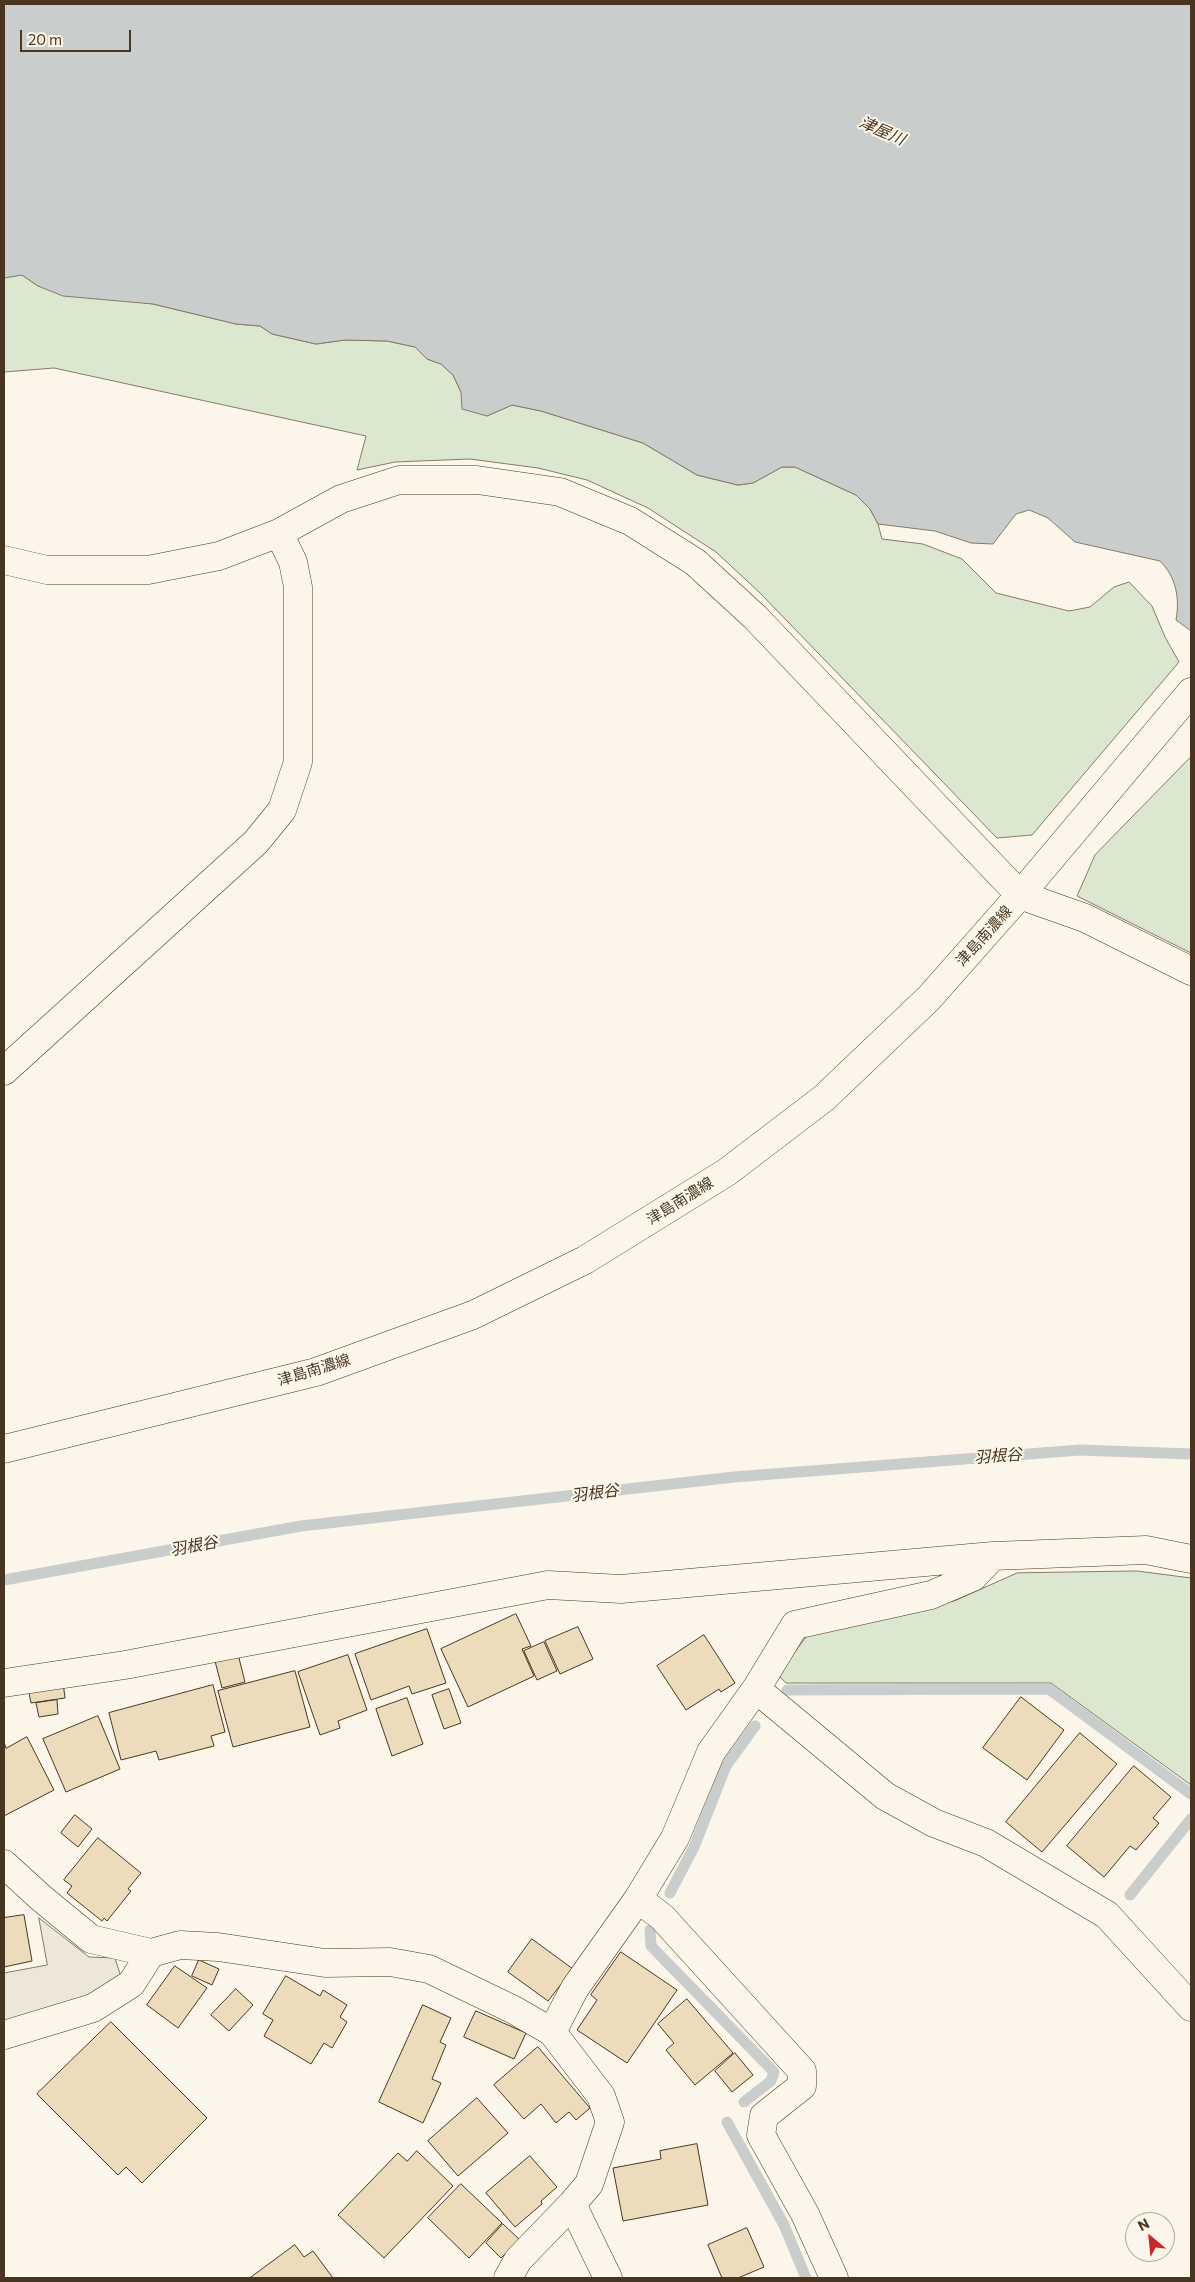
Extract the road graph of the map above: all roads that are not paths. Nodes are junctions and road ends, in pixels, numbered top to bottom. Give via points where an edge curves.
1 (279, 533) junction
2 (4, 560) edge
3 (1191, 692) edge
4 (1020, 895) junction
5 (1191, 971) edge
6 (4, 1071) edge
7 (4, 1449) edge
8 (993, 1556) junction
9 (1191, 1559) edge
10 (4, 1683) edge
11 (756, 1689) junction
12 (4, 1864) edge
13 (638, 1899) junction
14 (151, 1953) junction
15 (1191, 2007) edge
16 (552, 2032) junction
17 (4, 2035) edge
18 (572, 2204) junction
19 (508, 2278) edge
20 (608, 2278) edge
21 (834, 2278) edge

1 - 2 street via 219,556 148,570 47,570
1 - 4 street via 341,499 399,480 476,480 560,492 630,522 695,562 755,617
1 - 6 street via 292,562 298,587 298,762 282,810 256,842
3 - 4 street, 津島南濃線
4 - 5 street via 1085,918
4 - 7 street, 津島南濃線 via 929,998 824,1098 727,1172 586,1260 473,1315 316,1372
8 - 9 street via 1146,1550
8 - 10 street via 621,1589 548,1585 125,1665
8 - 11 street via 972,1577 931,1595 795,1625
11 - 13 street via 711,1752 675,1838
11 - 15 street via 885,1796 934,1824 986,1843 1106,1914
12 - 14 street via 92,1939
13 - 16 street via 576,1988
13 - 21 street via 662,1917 802,2071 802,2086 764,2116 761,2135 805,2214
14 - 16 street via 180,1945 218,1946 325,1964 390,1962 429,1969
14 - 17 street via 131,1984 93,2008
16 - 18 street via 601,2096 610,2122 589,2184
18 - 19 street via 518,2260
18 - 20 street

